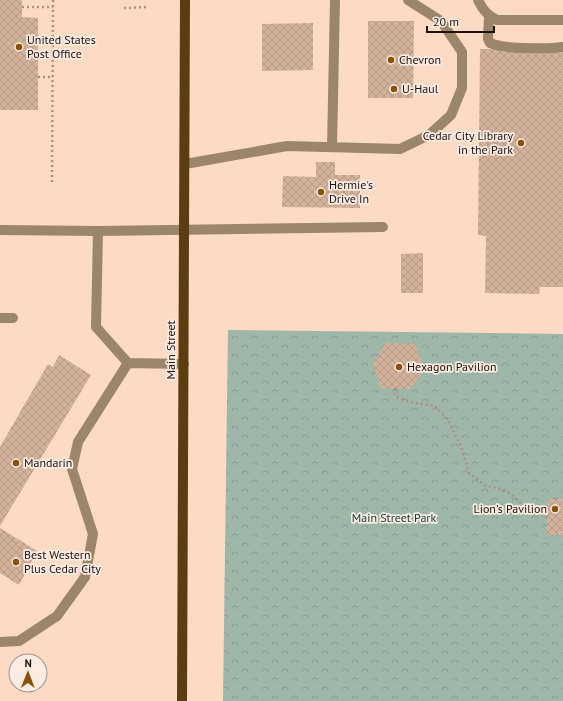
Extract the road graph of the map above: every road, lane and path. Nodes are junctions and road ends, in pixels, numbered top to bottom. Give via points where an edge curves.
1 (53, 0) edge
2 (185, 0) edge
3 (335, 0) edge
4 (408, 0) edge
5 (478, 0) edge
6 (22, 7) dead end
7 (53, 7) junction
8 (147, 7) dead end
9 (124, 8) dead end
10 (489, 16) junction
11 (563, 20) edge
12 (563, 47) edge
13 (38, 77) dead end
14 (53, 77) junction
15 (332, 148) junction
16 (184, 164) junction
17 (52, 182) dead end
18 (383, 227) dead end
19 (0, 230) edge
20 (184, 230) junction
21 (98, 231) junction
22 (0, 318) edge
23 (13, 318) dead end
24 (128, 363) junction
25 (184, 364) junction
26 (395, 388) dead end
27 (548, 518) dead end
28 (0, 642) edge
29 (182, 701) edge

1 - 7 path
2 - 16 main road, Main Street
3 - 15 lane
4 - 15 lane via 441,21 462,52 462,88 451,115 429,135 400,149
5 - 10 lane
6 - 7 path
7 - 14 path
8 - 9 path
10 - 11 lane via 497,20
10 - 12 lane via 488,39 496,46
13 - 14 path
14 - 17 path
15 - 16 lane via 287,146
16 - 20 main road, Main Street
18 - 20 lane
19 - 21 lane
20 - 21 lane
20 - 25 main road, Main Street
21 - 24 lane via 96,327
22 - 23 lane
24 - 25 lane
24 - 28 lane via 78,442 72,469 93,534 85,577 57,616 19,641
25 - 29 main road, Main Street
26 - 27 path via 395,396 410,402 435,406 448,420 461,446 469,474 485,485 511,494 524,508

